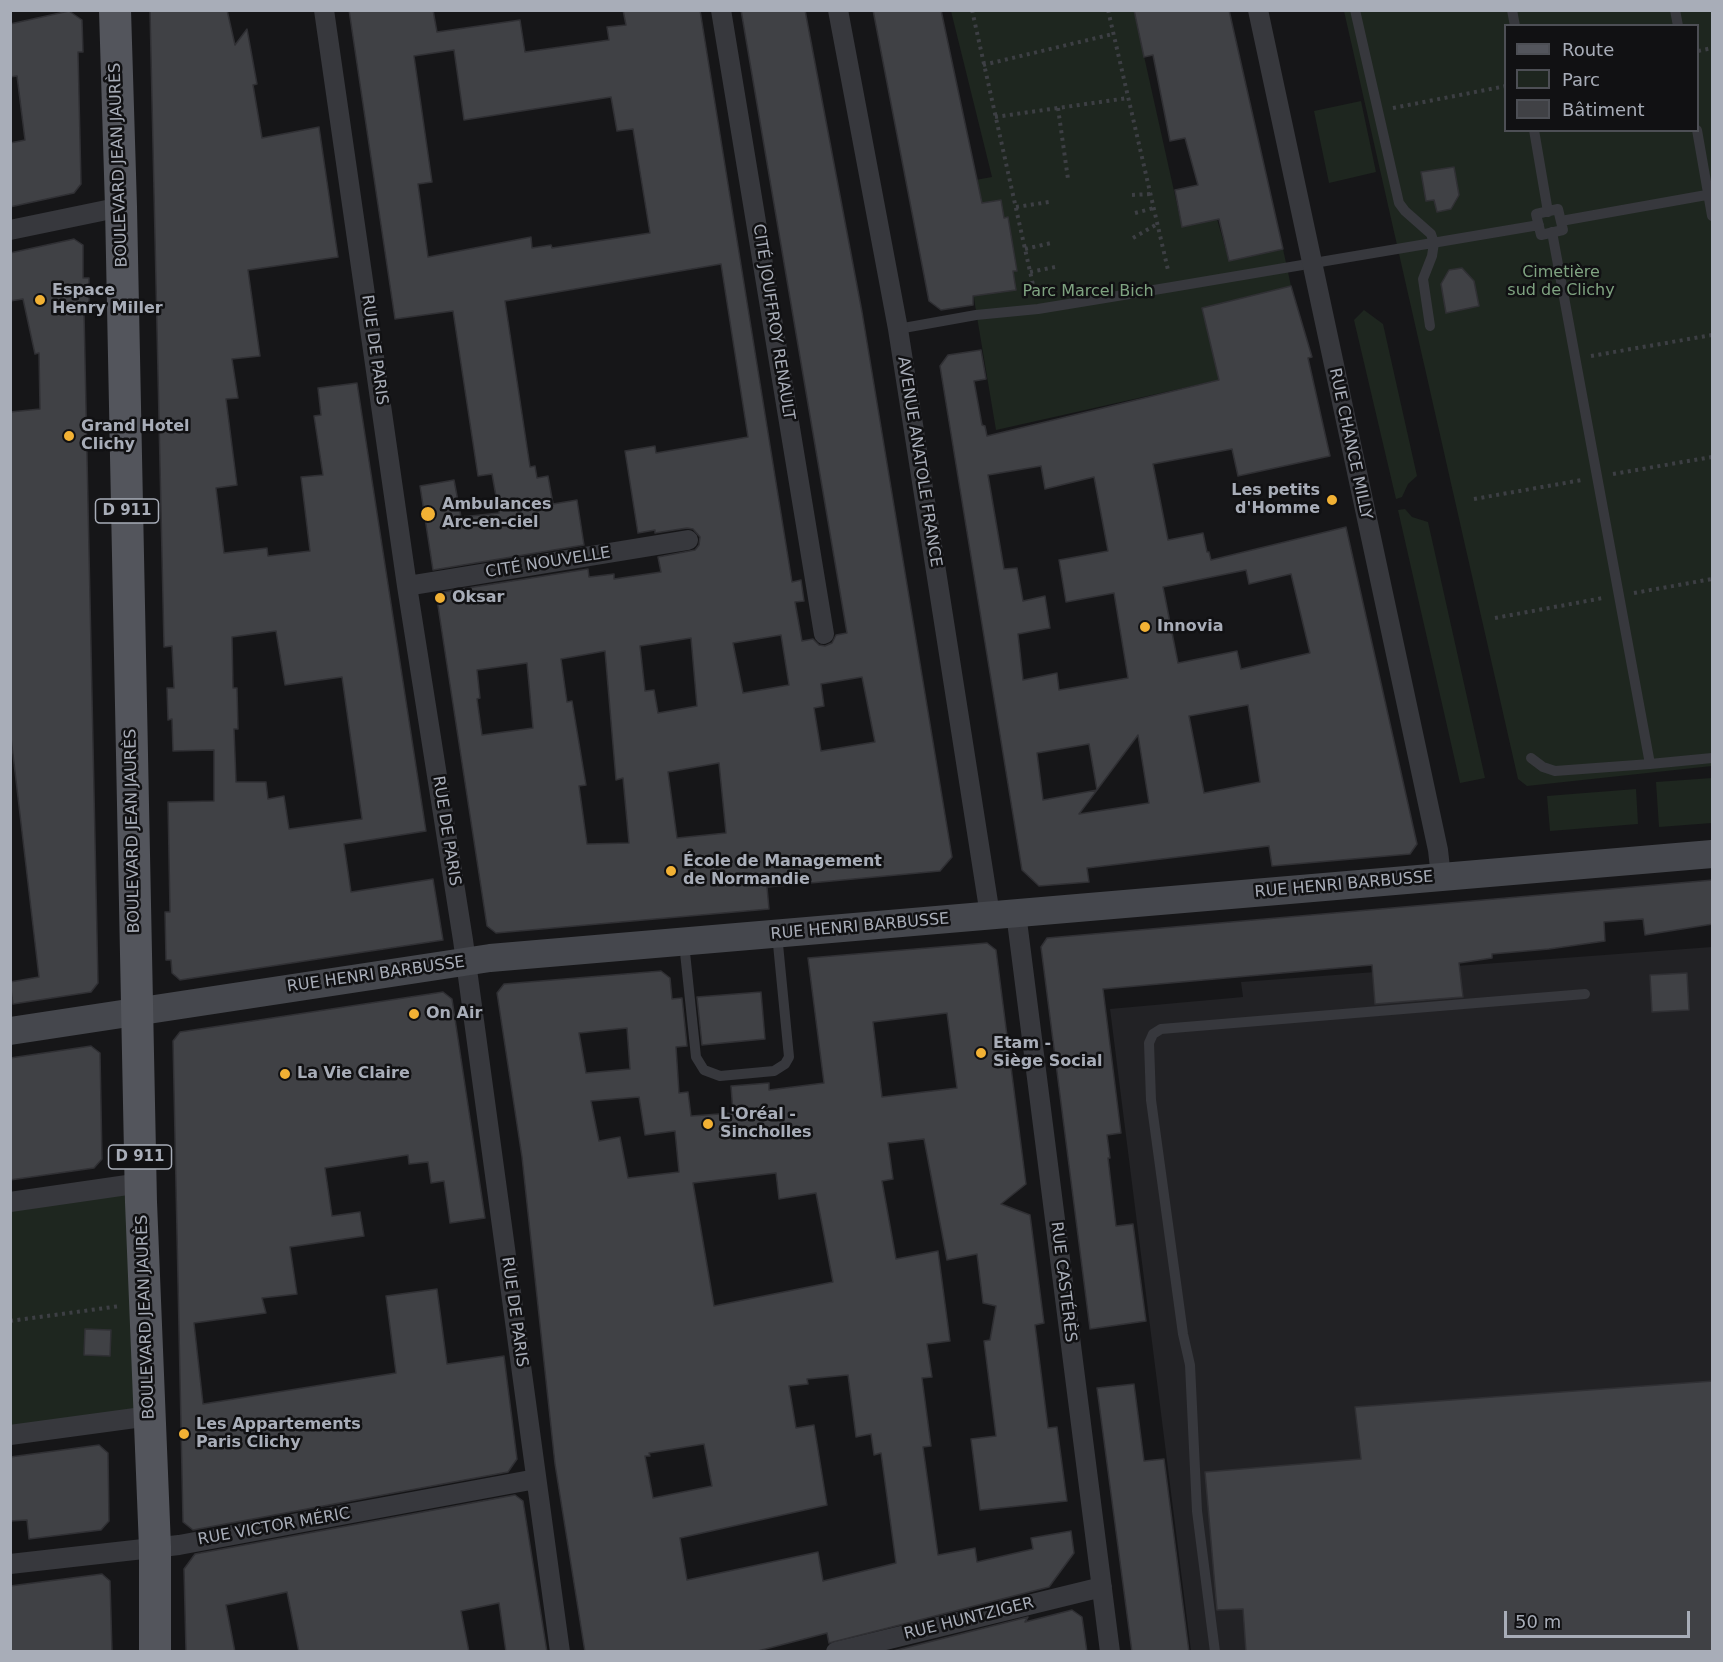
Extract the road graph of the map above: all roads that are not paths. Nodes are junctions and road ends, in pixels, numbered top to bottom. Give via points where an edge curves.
1 (115, 10) edge
2 (324, 10) edge
3 (721, 10) edge
4 (838, 10) edge
5 (1258, 10) edge
6 (1355, 10) edge
7 (1534, 132) edge
8 (1697, 132) edge
9 (1711, 194) edge
10 (121, 207) junction
11 (1548, 212) junction
12 (1713, 216) edge
13 (1561, 221) junction
14 (1539, 225) junction
15 (10, 230) edge
16 (1552, 232) junction
17 (1434, 243) junction
18 (1312, 263) junction
19 (1430, 326) dead end
20 (898, 329) junction
21 (688, 540) dead end
22 (407, 586) junction
23 (824, 634) dead end
24 (1530, 758) dead end
25 (1713, 758) edge
26 (1650, 764) junction
27 (1713, 854) edge
28 (1441, 877) junction
29 (1003, 914) junction
30 (777, 934) junction
31 (684, 943) junction
32 (466, 963) junction
33 (1585, 994) dead end
34 (136, 1011) junction
35 (10, 1031) edge
36 (141, 1183) junction
37 (10, 1202) edge
38 (150, 1416) junction
39 (10, 1435) edge
40 (536, 1479) junction
41 (155, 1546) junction
42 (10, 1564) edge
43 (1102, 1587) junction
44 (155, 1652) edge
45 (560, 1652) edge
46 (836, 1652) edge
47 (1110, 1652) edge
48 (1215, 1652) edge

1 - 10 main road, BOULEVARD JEAN JAURÈS / D 911
2 - 22 street, RUE DE PARIS
3 - 23 street, CITÉ JOUFFROY RENAULT
4 - 20 street, AVENUE ANATOLE FRANCE
5 - 18 street, RUE CHANCE MILLY
6 - 17 lane via 1399,203 1431,234
7 - 11 lane
8 - 9 lane
9 - 12 lane
9 - 13 lane
10 - 15 street
10 - 34 main road, BOULEVARD JEAN JAURÈS / D 911
11 - 13 lane via 1558,209
11 - 14 lane via 1536,214
13 - 16 lane via 1563,230
14 - 16 lane via 1541,235
14 - 17 lane
16 - 26 lane
17 - 18 lane
17 - 19 lane via 1423,279
18 - 20 lane
18 - 28 street, RUE CHANCE MILLY
20 - 29 street, AVENUE ANATOLE FRANCE
21 - 22 street, CITÉ NOUVELLE
22 - 32 street, RUE DE PARIS
24 - 26 lane via 1555,771
25 - 26 lane
27 - 28 street, RUE HENRI BARBUSSE
28 - 29 street, RUE HENRI BARBUSSE
29 - 30 street, RUE HENRI BARBUSSE
29 - 43 street, RUE CASTÉRÈS
30 - 31 street, RUE HENRI BARBUSSE
30 - 31 lane via 789,1057 774,1071 720,1076 699,1064
31 - 32 street, RUE HENRI BARBUSSE
32 - 34 street, RUE HENRI BARBUSSE
32 - 40 street, RUE DE PARIS
33 - 48 lane via 1161,1029 1153,1034 1149,1043 1151,1100 1190,1365 1197,1511
34 - 35 street, RUE HENRI BARBUSSE
34 - 36 main road, BOULEVARD JEAN JAURÈS / D 911
36 - 37 street
36 - 38 main road, BOULEVARD JEAN JAURÈS / D 911
38 - 39 street
38 - 41 main road, BOULEVARD JEAN JAURÈS / D 911
40 - 41 street, RUE VICTOR MÉRIC via 179,1545
40 - 45 street, RUE DE PARIS
41 - 42 street, RUE VICTOR MÉRIC
41 - 44 main road, BOULEVARD JEAN JAURÈS / D 911
43 - 46 street, RUE HUNTZIGER
43 - 47 street, RUE CASTÉRÈS

